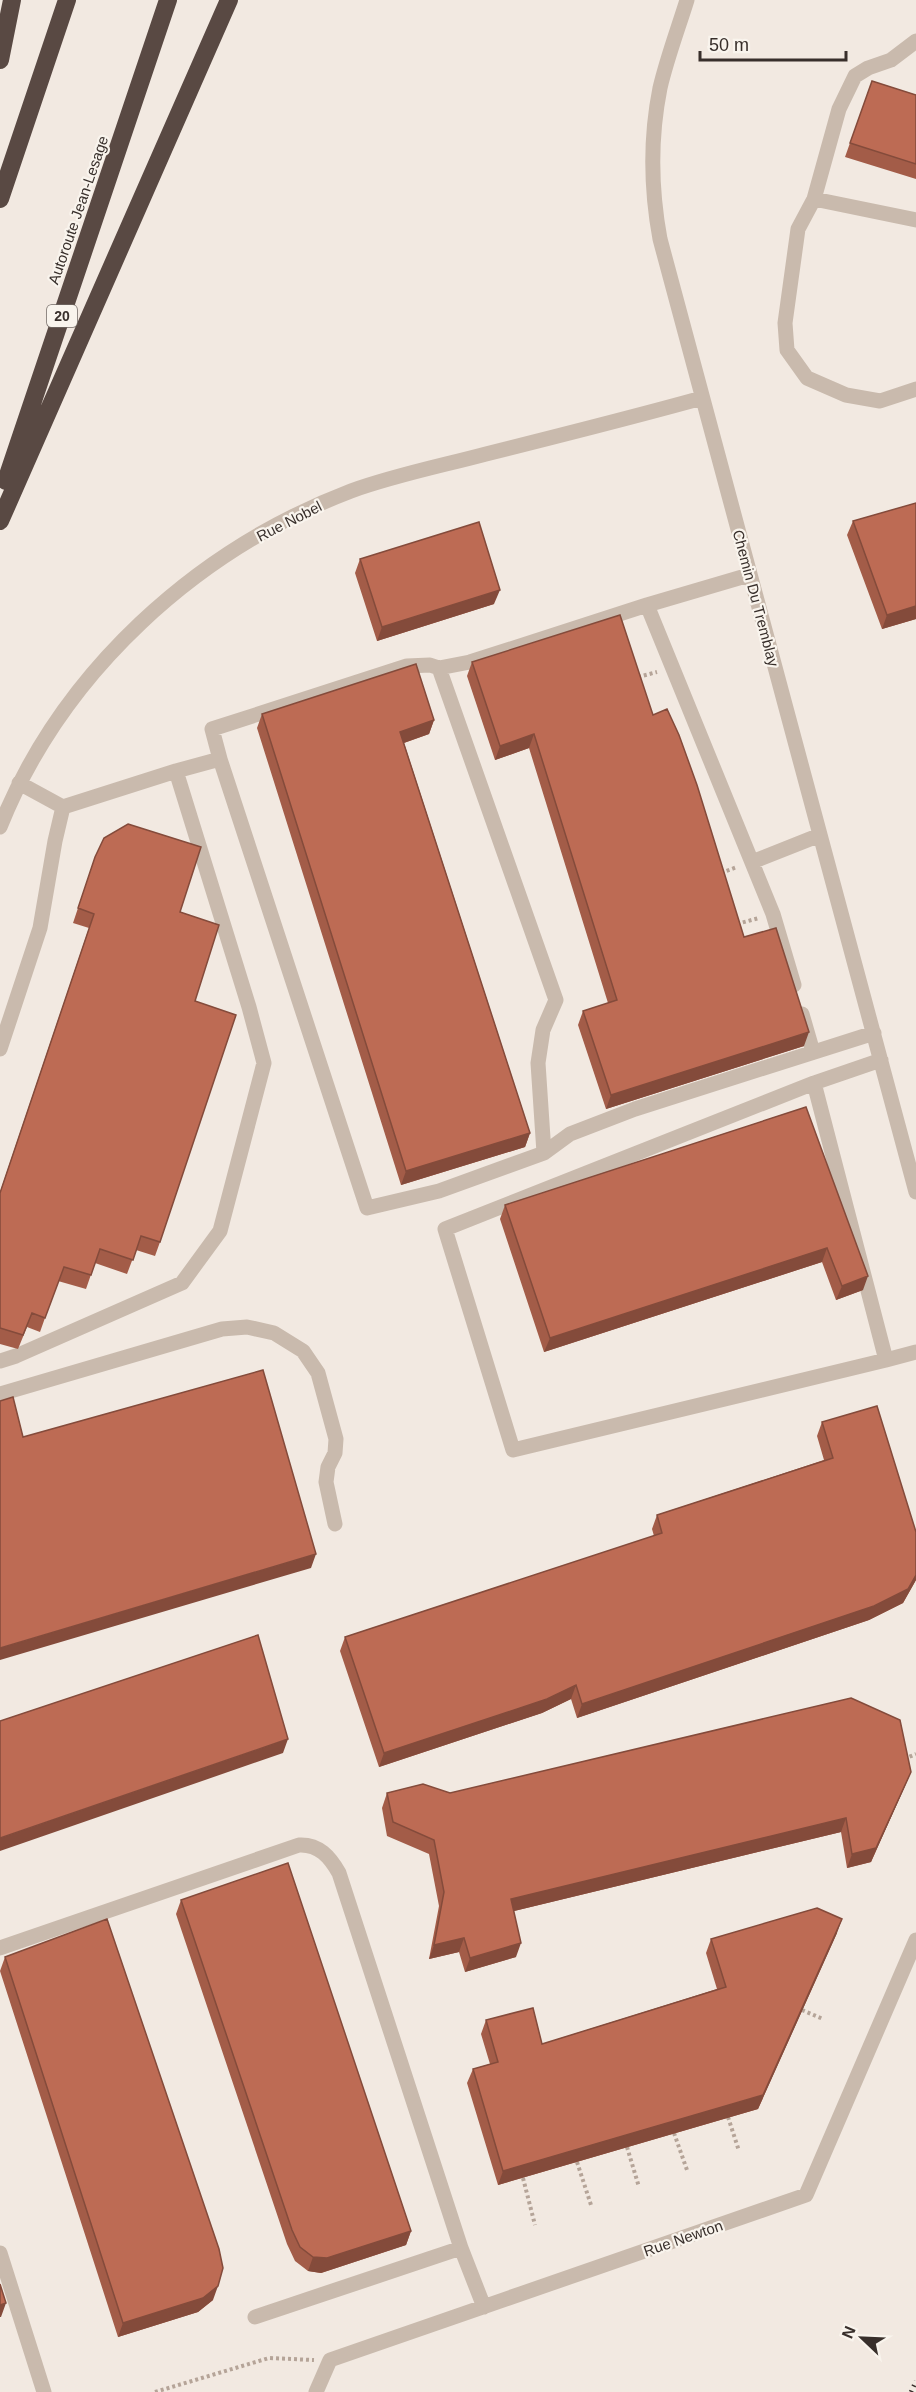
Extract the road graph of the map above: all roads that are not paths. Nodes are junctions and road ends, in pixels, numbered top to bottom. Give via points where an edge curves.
1 (12, 0) edge
2 (67, 0) edge
3 (168, 0) edge
4 (229, 0) edge
5 (687, 0) edge
6 (916, 41) edge
7 (0, 60) edge
8 (0, 199) edge
9 (814, 200) junction
10 (916, 220) edge
11 (916, 389) edge
12 (702, 398) junction
13 (0, 500) edge
14 (0, 521) edge
15 (749, 575) junction
16 (647, 605) junction
17 (439, 668) junction
18 (220, 759) junction
19 (176, 771) junction
20 (19, 783) junction
21 (63, 807) junction
22 (0, 827) edge
23 (820, 835) junction
24 (752, 862) junction
25 (874, 1032) junction
26 (0, 1049) edge
27 (813, 1052) junction
28 (881, 1060) junction
29 (813, 1083) junction
30 (544, 1153) junction
31 (916, 1192) edge
32 (916, 1352) edge
33 (886, 1360) junction
34 (0, 1361) edge
35 (0, 1394) edge
36 (335, 1524) dead end
37 (916, 1940) edge
38 (0, 1947) edge
39 (461, 2248) junction
40 (0, 2253) edge
41 (484, 2307) junction
42 (255, 2317) dead end
43 (44, 2392) edge
44 (316, 2392) edge

1 - 7 highway
2 - 8 highway
3 - 13 highway, Autoroute Jean-Lesage / 20
4 - 14 highway
5 - 12 street, Chemin Du Tremblay via 660,88 653,185 660,239
6 - 9 street via 891,60 855,76 839,109
9 - 10 street
9 - 11 street via 798,230 784,323 787,350 807,378 846,395 880,401
12 - 15 street, Chemin Du Tremblay
12 - 20 street, Rue Nobel via 389,479 315,506 262,533 163,603 119,645 74,696
15 - 16 street
15 - 23 street, Chemin Du Tremblay
16 - 17 street via 470,662
16 - 24 street
17 - 18 street via 407,666 212,729
17 - 30 street via 556,1000 543,1030 538,1063
18 - 19 street
18 - 30 street via 367,1208 439,1191
19 - 21 street
19 - 34 street via 264,1063 220,1231 182,1283
20 - 21 street
20 - 22 street, Rue Nobel
21 - 26 street via 40,928
23 - 24 street
23 - 25 street, Chemin Du Tremblay
24 - 27 street via 773,914
25 - 27 street
25 - 28 street, Chemin Du Tremblay
27 - 30 street via 570,1134
28 - 29 street
28 - 31 street, Chemin Du Tremblay
29 - 33 street
29 - 33 street via 445,1229 513,1450
32 - 33 street
35 - 36 street via 222,1329 247,1327 274,1334 303,1351 318,1373 336,1439 326,1482
37 - 41 street, Rue Newton via 806,2195
38 - 39 street via 299,1845 322,1851 339,1873
39 - 41 street
39 - 42 street
40 - 43 street
41 - 44 street, Rue Newton via 330,2361

